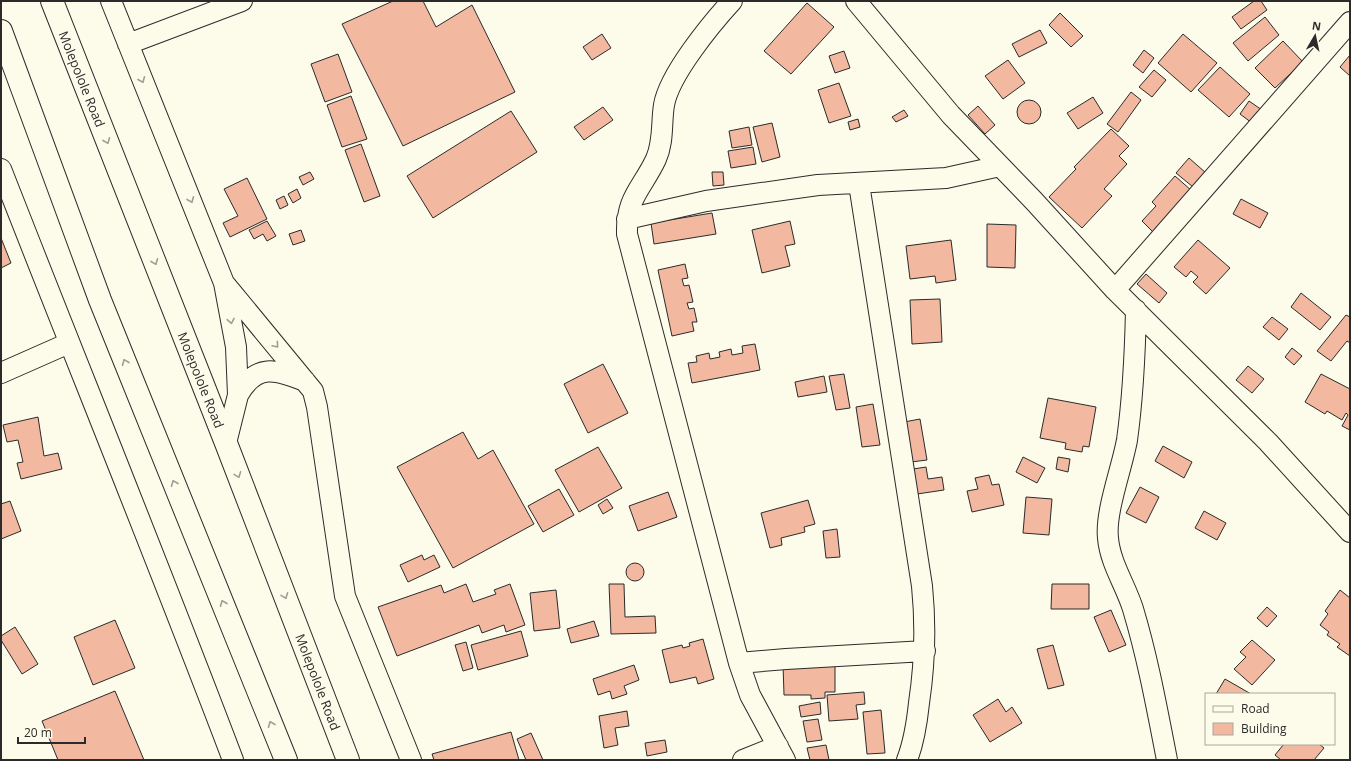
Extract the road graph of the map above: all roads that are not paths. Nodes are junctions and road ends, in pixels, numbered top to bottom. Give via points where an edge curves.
1 (52, 1) edge
2 (111, 1) edge
3 (242, 1) edge
4 (731, 1) edge
5 (856, 1) edge
6 (1350, 22) edge
7 (3, 36) edge
8 (128, 44) junction
9 (1, 67) edge
10 (1000, 166) junction
11 (1, 169) edge
12 (859, 184) junction
13 (627, 219) junction
14 (224, 282) junction
15 (1115, 290) junction
16 (1136, 310) junction
17 (69, 343) junction
18 (1, 373) edge
19 (307, 382) junction
20 (238, 395) junction
21 (226, 443) junction
22 (1350, 532) edge
23 (925, 651) junction
24 (739, 664) junction
25 (782, 753) edge
26 (233, 760) edge
27 (286, 760) edge
28 (348, 760) edge
29 (411, 760) edge
30 (744, 760) edge
31 (907, 760) edge
32 (1167, 760) edge

1 -> 21 main road, Molepolole Road
2 - 8 street
3 - 8 street
4 - 13 street via 669,86 664,105 660,149 630,204
5 - 10 street via 951,115
6 - 15 street
7 - 9 main road
27 -> 7 main road via 100,300
8 -> 14 street
10 - 12 street via 946,178
10 - 15 street
11 - 17 street
12 - 13 street via 818,185 706,201
12 - 23 street via 922,586
13 - 24 street via 627,234
14 -> 19 street
14 -> 20 street via 236,347
15 - 16 street
16 - 22 street via 1268,442
16 - 32 street via 1134,377 1127,441 1109,518 1108,537 1110,551 1128,593 1144,645
17 - 18 street
17 - 26 street via 173,600
19 - 20 street via 282,372 271,371 251,379
19 - 29 street via 313,391 317,407 345,596
20 - 21 street
21 -> 28 main road, Molepolole Road
23 - 24 street
23 - 31 street via 917,718
24 - 25 street via 750,694
25 - 30 street

